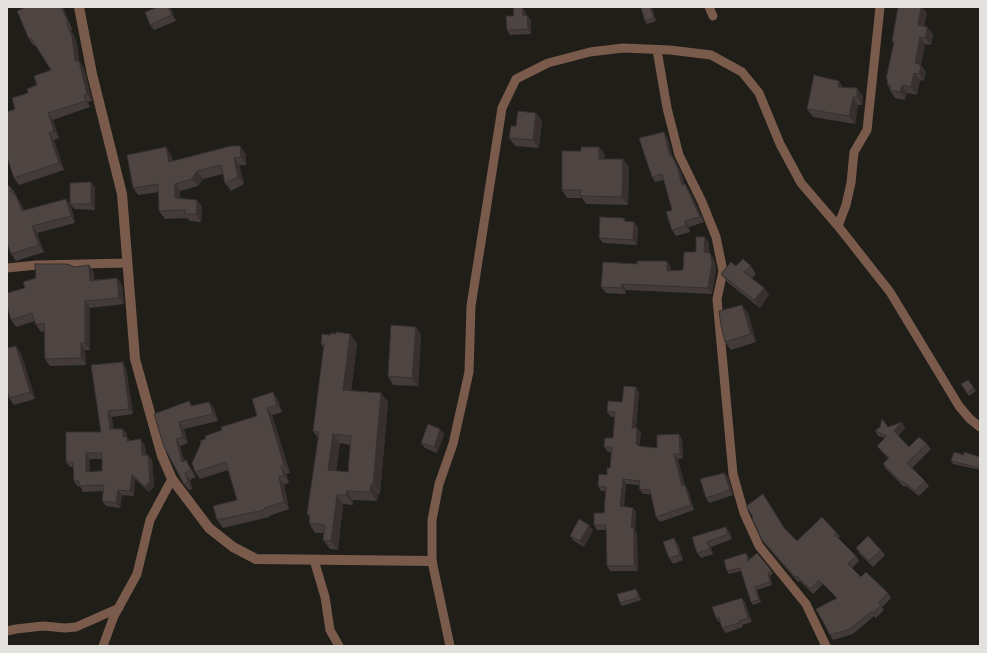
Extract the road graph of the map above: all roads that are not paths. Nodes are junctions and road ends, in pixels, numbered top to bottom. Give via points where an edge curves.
1 (79, 7) edge
2 (709, 7) edge
3 (880, 7) edge
4 (713, 16) dead end
5 (657, 50) junction
6 (838, 226) junction
7 (127, 263) junction
8 (7, 268) edge
9 (980, 427) edge
10 (172, 479) junction
11 (314, 560) junction
12 (432, 561) junction
13 (119, 608) junction
14 (7, 631) edge
15 (103, 646) edge
16 (338, 646) edge
17 (450, 646) edge
18 (826, 646) edge

1 - 7 street via 92,74 122,194
2 - 4 street
3 - 6 street via 866,130 854,152 848,198
5 - 6 street via 711,55 742,72 759,93 780,144 801,183
5 - 12 street via 623,48 590,52 548,63 516,79 502,108 471,306 470,372 453,444 439,484 432,520
5 - 18 street via 667,108 679,155 716,237 722,271 717,299 733,474 744,513 759,546 806,604
6 - 9 street via 890,292 959,406
7 - 8 street
7 - 10 street via 135,359 162,456
10 - 11 street via 209,528 233,547 256,559
10 - 13 street via 150,520 137,574
11 - 12 street
11 - 16 street via 325,598 330,630
12 - 17 street
13 - 14 street via 76,627 43,626
13 - 15 street

